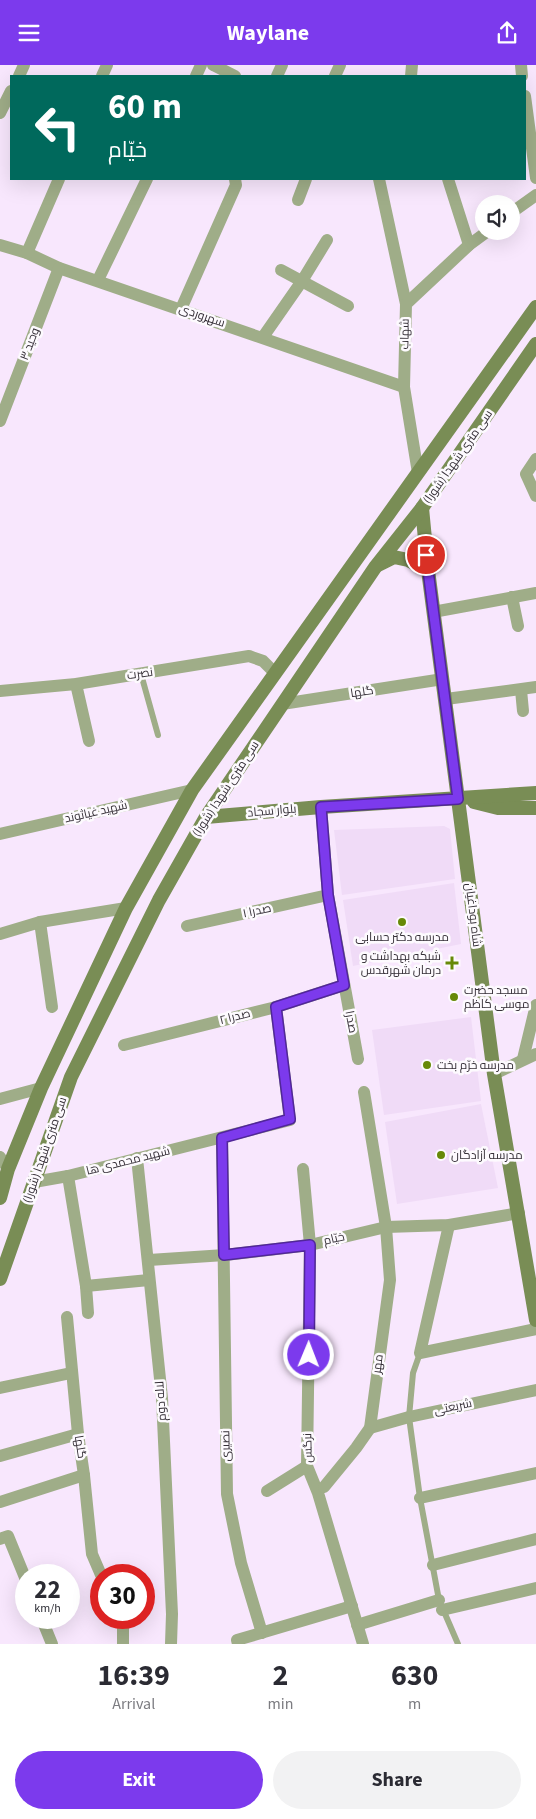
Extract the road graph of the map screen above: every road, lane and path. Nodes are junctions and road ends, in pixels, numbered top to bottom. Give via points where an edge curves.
1 (212, 65) edge
2 (233, 75) edge
3 (10, 93) edge
4 (526, 103) edge
5 (0, 113) edge
6 (536, 178) edge
7 (59, 180) edge
8 (146, 180) edge
9 (236, 180) edge
10 (306, 180) edge
11 (379, 180) edge
12 (448, 180) edge
13 (536, 195) edge
14 (298, 200) dead end
15 (520, 207) edge
16 (327, 240) dead end
17 (476, 240) edge
18 (0, 245) edge
19 (469, 245) junction
20 (27, 253) junction
21 (59, 268) junction
22 (281, 270) dead end
23 (98, 280) junction
24 (302, 281) junction
25 (406, 305) junction
26 (348, 306) dead end
27 (536, 307) edge
28 (181, 309) junction
29 (263, 337) junction
30 (536, 344) edge
31 (499, 361) junction
32 (516, 374) junction
33 (404, 387) junction
34 (0, 421) edge
35 (536, 459) edge
36 (418, 473) junction
37 (536, 496) edge
38 (422, 508) junction
39 (376, 566) junction
40 (428, 570) junction
41 (536, 593) edge
42 (512, 597) junction
43 (433, 612) junction
44 (518, 626) dead end
45 (274, 673) junction
46 (141, 674) junction
47 (443, 679) junction
48 (76, 684) junction
49 (536, 687) edge
50 (522, 690) junction
51 (0, 691) edge
52 (446, 699) junction
53 (282, 704) junction
54 (523, 711) dead end
55 (158, 735) dead end
56 (89, 741) dead end
57 (192, 790) junction
58 (536, 793) edge
59 (458, 799) junction
60 (321, 807) junction
61 (536, 808) edge
62 (206, 817) junction
63 (0, 834) edge
64 (328, 895) junction
65 (126, 908) junction
66 (40, 923) junction
67 (187, 926) dead end
68 (0, 934) edge
69 (99, 967) junction
70 (120, 977) junction
71 (344, 985) junction
72 (536, 1005) edge
73 (52, 1007) dead end
74 (276, 1007) junction
75 (124, 1045) dead end
76 (536, 1054) edge
77 (358, 1059) dead end
78 (523, 1059) junction
79 (494, 1073) junction
80 (41, 1087) junction
81 (364, 1092) dead end
82 (0, 1099) edge
83 (222, 1138) junction
84 (0, 1157) edge
85 (137, 1158) junction
86 (8, 1169) junction
87 (303, 1169) dead end
88 (68, 1176) junction
89 (34, 1182) junction
90 (0, 1198) edge
91 (519, 1213) junction
92 (449, 1225) junction
93 (386, 1227) junction
94 (310, 1245) junction
95 (224, 1255) junction
96 (149, 1261) junction
97 (0, 1279) edge
98 (149, 1280) junction
99 (86, 1286) junction
100 (88, 1313) dead end
101 (67, 1317) dead end
102 (536, 1320) edge
103 (536, 1329) edge
104 (420, 1353) junction
105 (72, 1373) junction
106 (0, 1389) edge
107 (536, 1389) edge
108 (409, 1417) junction
109 (370, 1428) junction
110 (78, 1433) junction
111 (0, 1456) edge
112 (307, 1467) junction
113 (536, 1473) edge
114 (84, 1475) junction
115 (324, 1487) dead end
116 (267, 1491) dead end
117 (420, 1498) junction
118 (0, 1503) edge
119 (0, 1539) edge
120 (536, 1539) edge
121 (19, 1564) edge
122 (96, 1564) edge
123 (433, 1565) junction
124 (536, 1588) edge
125 (440, 1605) junction
126 (352, 1606) junction
127 (357, 1625) junction
128 (46, 1629) edge
129 (123, 1629) edge
130 (262, 1633) junction
131 (237, 1642) edge
132 (52, 1644) edge
133 (122, 1644) edge
134 (171, 1644) edge
135 (363, 1644) edge
136 (458, 1644) edge

1 - 2 street
3 - 5 street
4 - 6 street
7 - 20 street
8 - 23 street
9 - 28 street
10 - 14 street
11 - 25 street
12 - 19 street
13 - 15 street
16 - 24 street
17 - 19 street, شهاب
18 - 20 street, سهروردی
19 - 25 street, شهاب
20 - 21 street, سهروردی
21 - 23 street, سهروردی
21 - 34 street, وحید ۳
22 - 24 street
23 - 28 street, سهروردی
24 - 26 street
24 - 29 street
25 - 33 street, شهاب
27 - 31 main road, سی متری شهدا (شورا)
28 - 29 street, سهروردی
29 - 33 street, سهروردی
30 - 32 main road, سی متری شهدا (شورا)
31 - 32 main road
31 - 36 main road, سی متری شهدا (شورا)
32 - 38 main road, سی متری شهدا (شورا)
33 - 36 street, شهاب
35 - 37 street via 526,474
36 - 45 main road, سی متری شهدا (شورا)
38 - 39 main road, سی متری شهدا (شورا)
38 - 40 main road, شاه بوداغیان
39 - 40 main road via 394,557 408,559
39 - 53 main road, سی متری شهدا (شورا)
40 - 43 main road, شاه بوداغیان
41 - 42 street
42 - 43 street
42 - 44 street
43 - 47 main road, شاه بوداغیان
45 - 46 street, نصرت via 263,661 249,656
45 - 57 main road, سی متری شهدا (شورا)
46 - 48 street, نصرت
46 - 55 lane
47 - 52 main road, شاه بوداغیان
47 - 53 street, گلها
48 - 51 street, نصرت
48 - 56 street
49 - 50 street
50 - 52 street
50 - 54 street
52 - 59 main road, شاه بوداغیان
53 - 62 main road, سی متری شهدا (شورا)
57 - 63 street, شهید غیاثوند
57 - 65 main road, سی متری شهدا (شورا)
58 - 59 main road, بلوار سجاد
59 - 60 main road, بلوار سجاد
59 - 61 main road, بلوار سجاد via 498,808
59 - 79 main road, شاه بوداغیان
60 - 62 main road, بلوار سجاد
60 - 64 street, صدرا
62 - 70 main road, سی متری شهدا (شورا)
64 - 67 street, صدرا ۱
64 - 71 street, صدرا
65 - 66 street
65 - 69 main road, سی متری شهدا (شورا)
66 - 68 street
66 - 73 street
69 - 70 main road
69 - 80 main road, سی متری شهدا (شورا)
70 - 89 main road, سی متری شهدا (شورا) via 71,1077
71 - 74 street, صدرا ۲
71 - 77 street, صدرا
72 - 78 street
74 - 75 street, صدرا ۲
74 - 83 street, شهید محمدی ها via 290,1119
76 - 78 street
78 - 79 street
79 - 91 main road, شاه بوداغیان
80 - 82 street
80 - 86 main road, سی متری شهدا (شورا)
81 - 93 street, مهر
83 - 85 street, شهید محمدی ها
83 - 95 street, نصیری
84 - 86 street
85 - 88 street, شهید محمدی ها
85 - 96 street, لاله دوم
86 - 90 main road, سی متری شهدا (شورا)
87 - 94 street, نرگس
88 - 89 street, شهید محمدی ها
88 - 99 street
89 - 97 main road, سی متری شهدا (شورا)
91 - 92 street, خیّام
91 - 102 main road, شاه بوداغیان
92 - 93 street, خیّام
92 - 104 street
93 - 94 street, خیّام
93 - 109 street, مهر via 390,1280
94 - 95 street, خیّام
94 - 112 street, نرگس
95 - 96 street, خیّام
95 - 130 street, نصیری via 227,1494 241,1563
96 - 98 street, لاله دوم
98 - 99 street
98 - 134 street, لاله دوم via 162,1398
99 - 100 street
101 - 105 street, گلها
103 - 104 street
104 - 108 lane via 413,1373
105 - 106 street
105 - 110 street, گلها
107 - 108 street, شریعتی
108 - 109 street, شریعتی
108 - 117 lane
109 - 115 street, مهر
110 - 111 street
110 - 114 street, گلها
112 - 116 street
112 - 126 street, نرگس
113 - 117 street
114 - 118 street
114 - 122 street, گلها via 92,1554
117 - 123 lane
119 - 121 street via 8,1536
120 - 123 street
123 - 125 lane
124 - 125 street
125 - 127 street
125 - 136 lane
126 - 127 street, نرگس
126 - 130 street
127 - 135 street, نرگس
128 - 132 street
129 - 133 street
130 - 131 street

